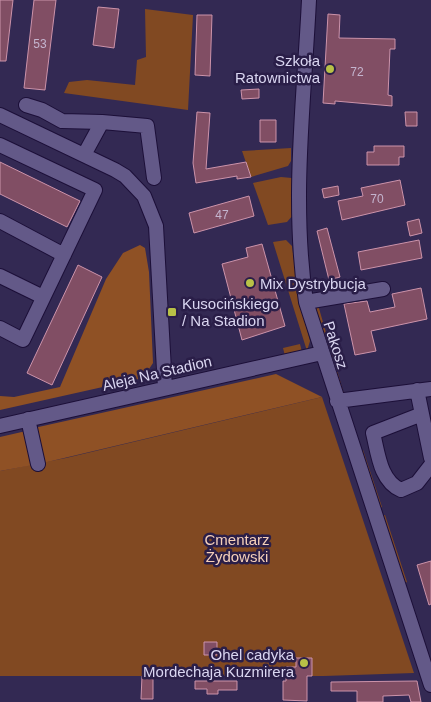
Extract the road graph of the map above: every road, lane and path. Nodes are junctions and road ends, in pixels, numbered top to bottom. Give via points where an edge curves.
1 (309, 0) edge
2 (26, 105) dead end
3 (0, 115) edge
4 (102, 122) junction
5 (0, 145) edge
6 (84, 155) junction
7 (154, 178) dead end
8 (0, 221) edge
9 (64, 255) junction
10 (0, 276) edge
11 (383, 289) dead end
12 (43, 297) junction
13 (306, 302) junction
14 (0, 328) edge
15 (322, 353) junction
16 (165, 388) junction
17 (431, 388) edge
18 (417, 390) junction
19 (337, 401) junction
20 (422, 414) junction
21 (28, 419) junction
22 (0, 426) edge
23 (431, 458) edge
24 (38, 464) dead end
25 (431, 465) edge
26 (431, 685) edge

1 - 13 street, Pakosz via 299,196 299,255
2 - 4 street via 62,121
3 - 6 street
4 - 6 street
4 - 7 street via 147,126
5 - 9 street via 95,190
6 - 16 street via 125,176 144,196 152,214 157,241
8 - 9 street
9 - 12 street
10 - 12 street
11 - 13 street
12 - 14 street via 23,340
13 - 15 street, Pakosz
15 - 16 street, Aleja Na Stadion
15 - 19 street, Pakosz
16 - 21 street, Aleja Na Stadion
17 - 18 street
18 - 19 street
18 - 20 street
19 - 26 street, Pakosz
20 - 23 street
20 - 25 street via 373,433 383,471 392,486 401,490 417,483
21 - 22 street, Aleja Na Stadion
21 - 24 street

